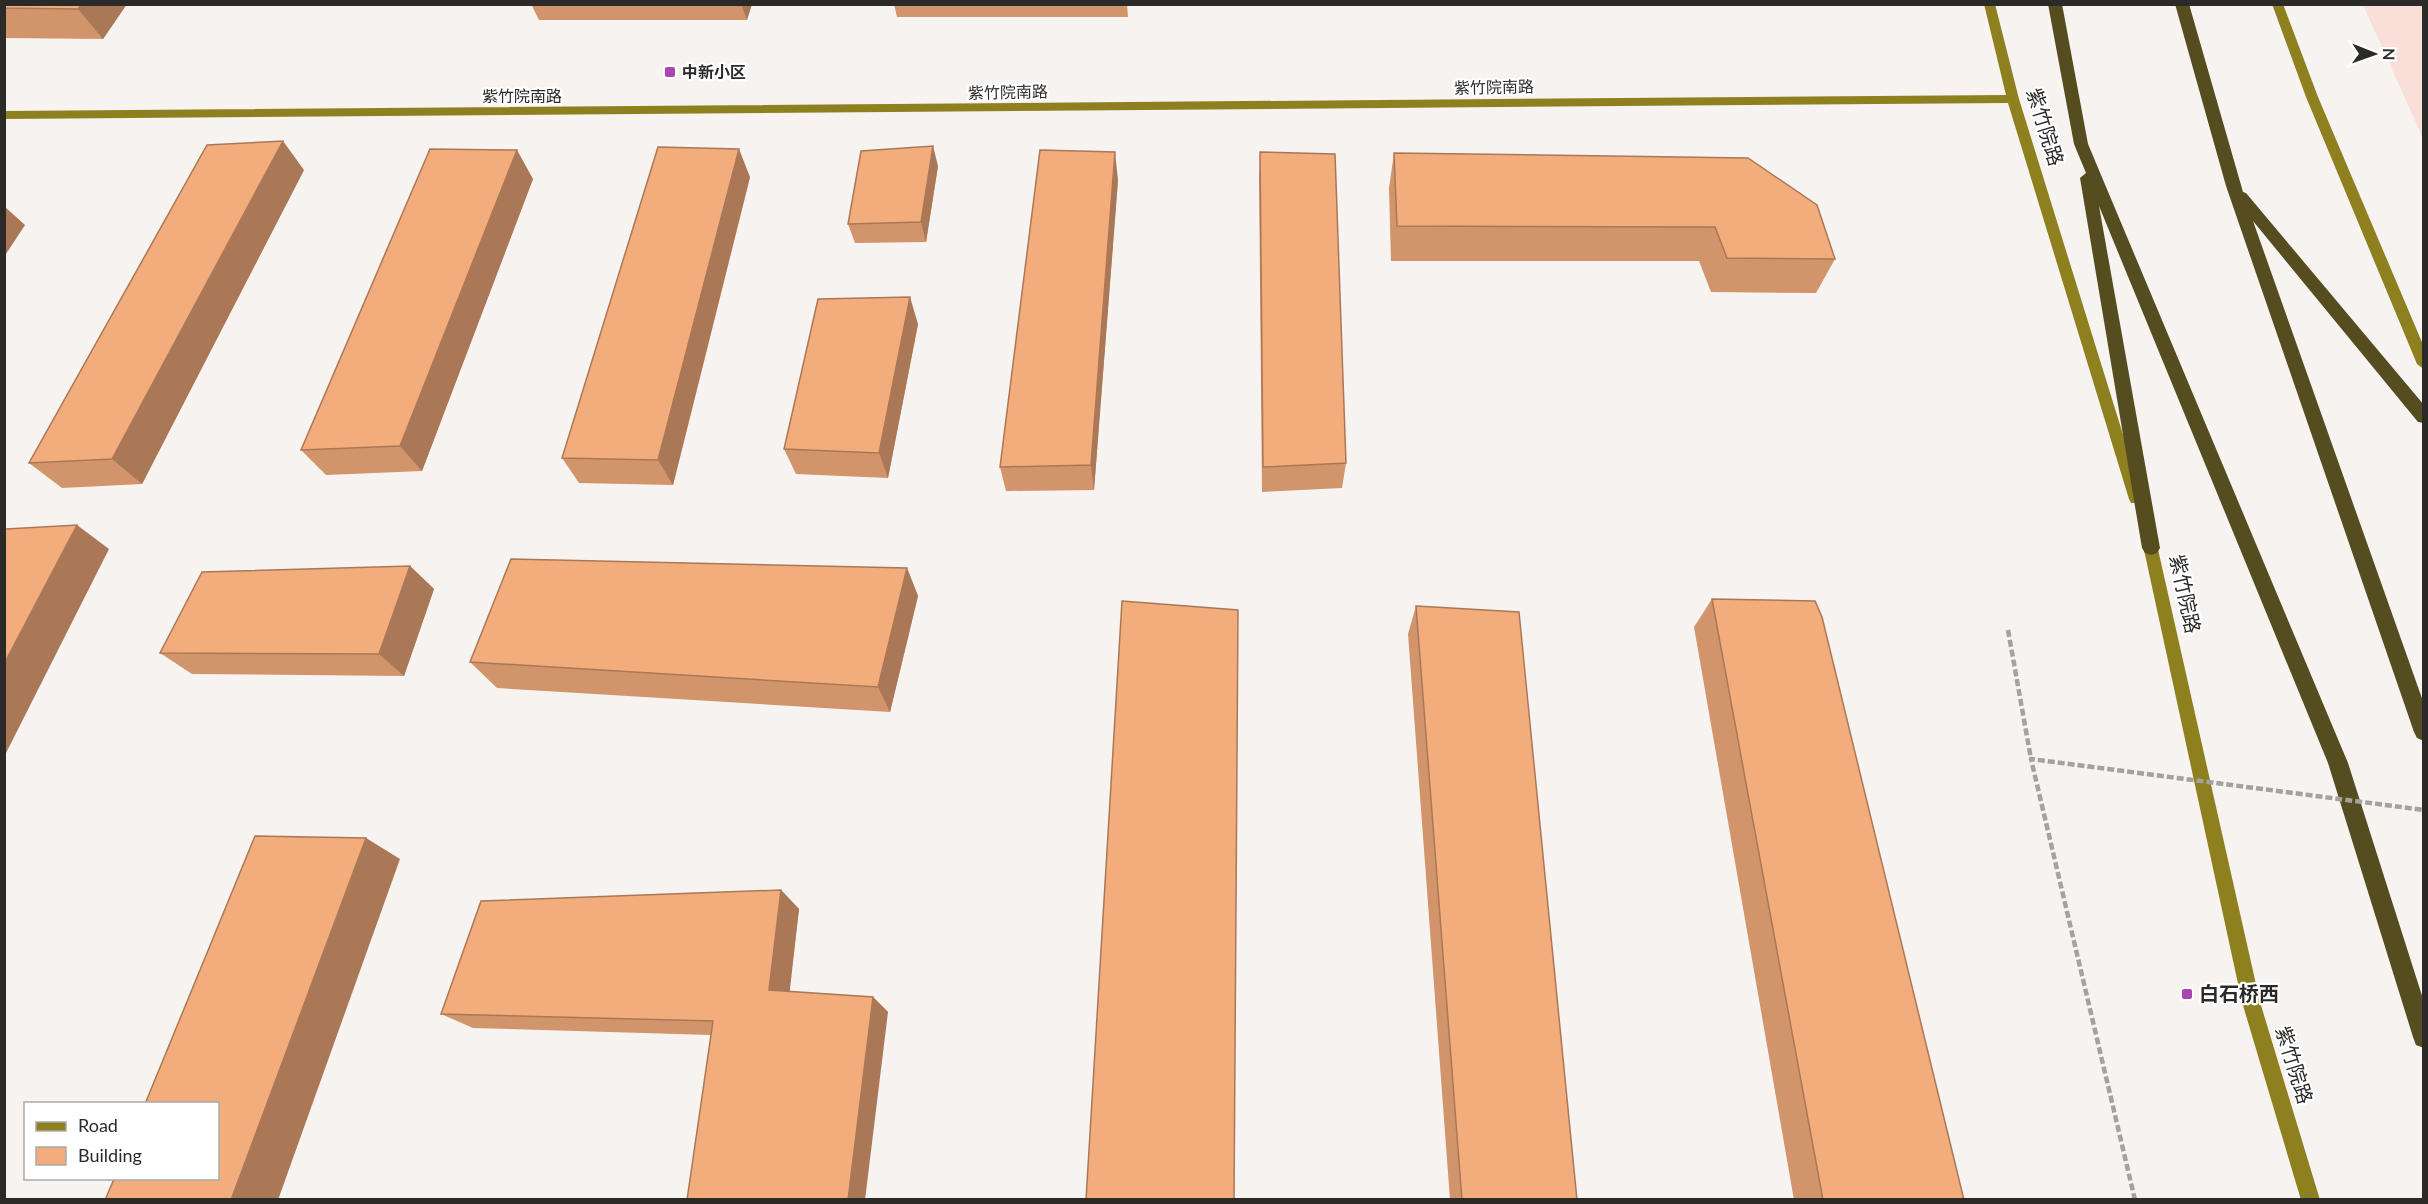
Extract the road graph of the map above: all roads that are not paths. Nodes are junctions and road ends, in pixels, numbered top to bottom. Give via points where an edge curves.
1 (1989, 4) edge
2 (2055, 4) edge
3 (2182, 4) edge
4 (2277, 4) edge
5 (2013, 99) junction
6 (4, 115) edge
7 (2081, 144) junction
8 (2232, 186) junction
9 (2424, 364) edge
10 (2424, 417) edge
11 (2151, 548) junction
12 (2424, 732) edge
13 (2424, 1037) edge
14 (2311, 1200) edge

1 - 5 street, 紫竹院路
2 - 7 highway, 紫竹院路
3 - 8 highway
4 - 9 street
5 - 6 street, 紫竹院南路
5 - 11 street, 紫竹院路
7 - 11 highway
7 - 13 highway, 紫竹院路 via 2338,763
8 - 10 highway
8 - 12 highway
11 - 14 street, 紫竹院路 via 2251,1002

